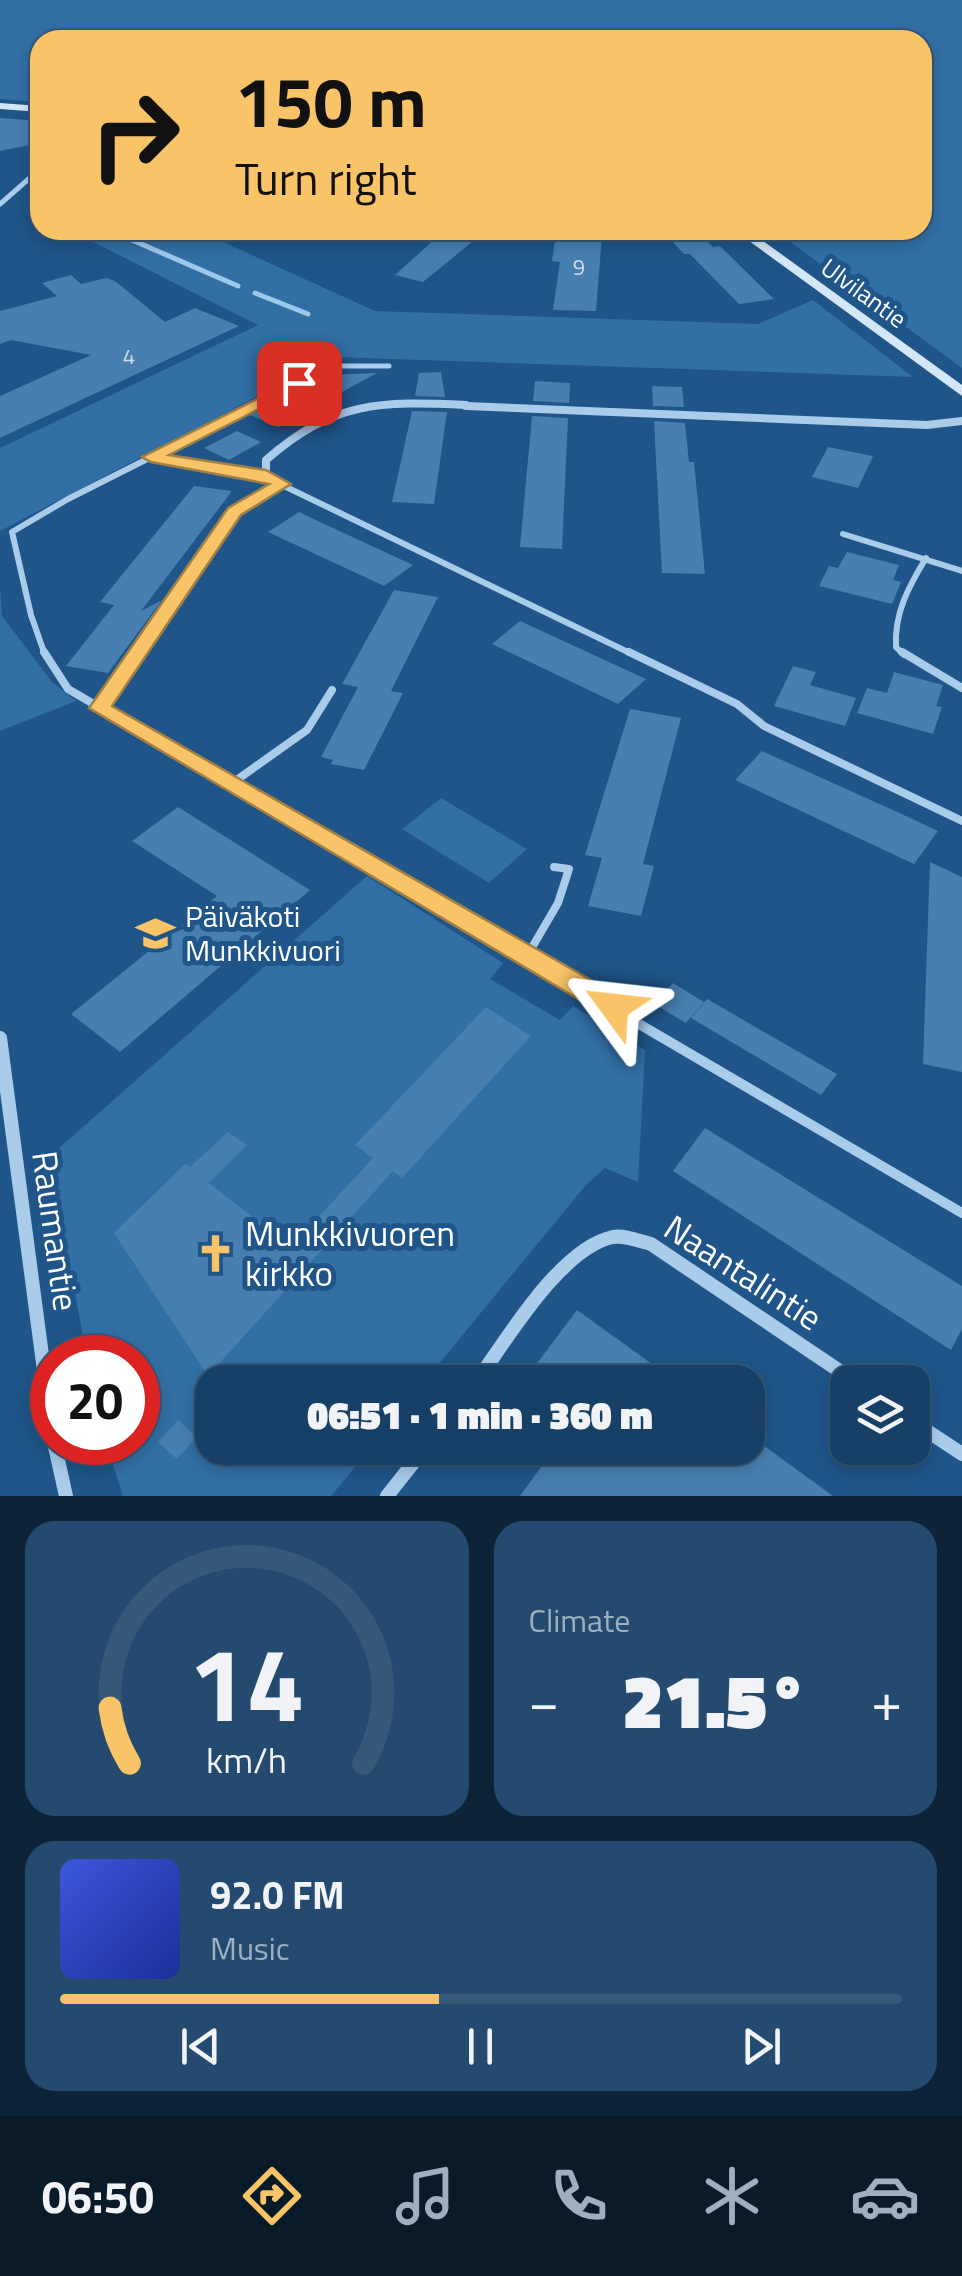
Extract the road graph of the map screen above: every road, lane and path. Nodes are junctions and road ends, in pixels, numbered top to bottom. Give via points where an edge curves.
1 (0, 106) edge
2 (30, 108) edge
3 (30, 177) edge
4 (0, 204) edge
5 (754, 240) edge
6 (389, 366) dead end
7 (962, 392) edge
8 (962, 422) edge
9 (151, 457) junction
10 (266, 476) junction
11 (282, 484) junction
12 (843, 534) dead end
13 (926, 558) junction
14 (962, 571) edge
15 (962, 688) edge
16 (332, 690) dead end
17 (100, 708) junction
18 (231, 784) junction
19 (962, 821) edge
20 (554, 867) dead end
21 (527, 956) junction
22 (0, 1038) edge
23 (962, 1213) edge
24 (39, 1335) edge
25 (489, 1365) edge
26 (831, 1365) edge
27 (930, 1433) edge
28 (962, 1454) edge
29 (59, 1465) edge
30 (412, 1465) edge
31 (66, 1496) edge
32 (388, 1496) edge

1 - 2 street
3 - 4 lane
5 - 7 street, Ulvilantie
6 - 9 lane via 332,366
8 - 10 street via 350,405 288,438 266,460
9 - 10 street
9 - 17 lane via 12,532 38,637 56,676
10 - 11 street
11 - 17 street via 234,512
11 - 19 lane via 669,670 737,704 764,726
12 - 13 lane
13 - 14 lane
13 - 15 lane via 905,591 896,647
16 - 18 lane via 307,730
17 - 18 lane
18 - 21 lane
20 - 21 lane via 570,869
21 - 23 lane
22 - 24 street, Raumantie
25 - 26 street, Naantalintie via 561,1272 616,1236 651,1244
27 - 28 street
29 - 31 street
30 - 32 street

